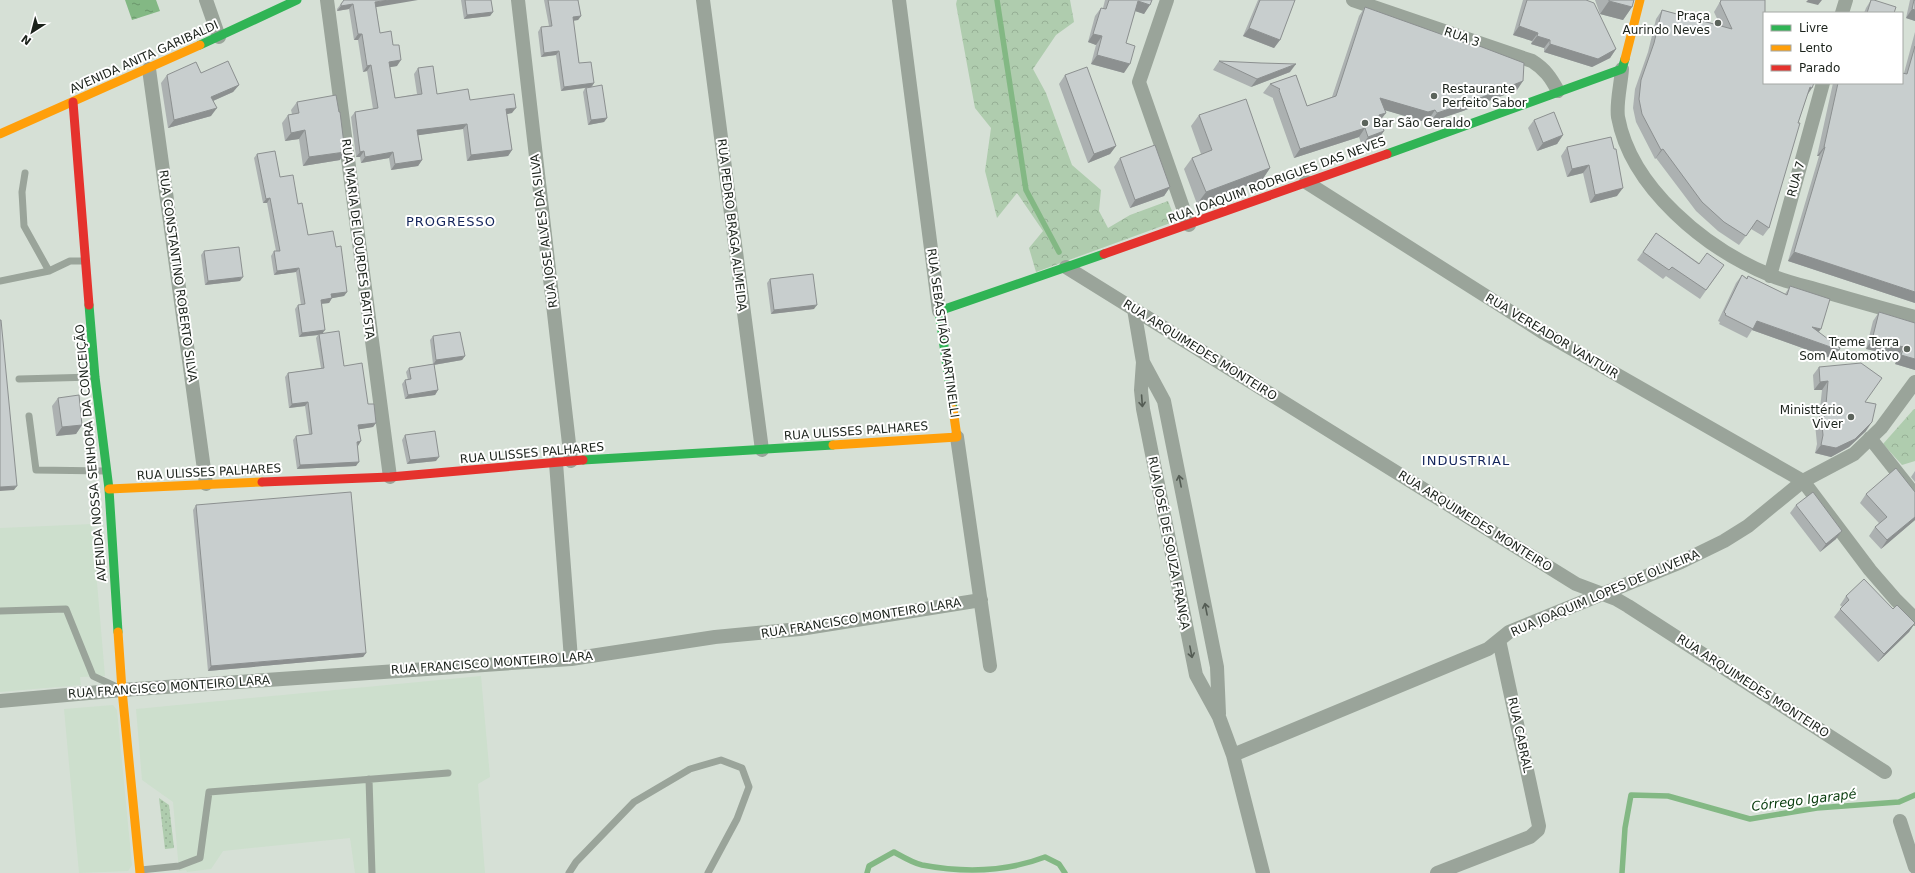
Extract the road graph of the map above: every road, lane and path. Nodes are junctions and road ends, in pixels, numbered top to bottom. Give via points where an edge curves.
1 (206, 0) edge
2 (298, 0) edge
3 (327, 0) edge
4 (518, 0) edge
5 (703, 0) edge
6 (899, 0) edge
7 (1166, 0) edge
8 (1353, 0) edge
9 (1640, 0) edge
10 (1846, 0) edge
11 (1842, 12) edge
12 (219, 37) junction
13 (149, 69) junction
14 (1622, 69) junction
15 (1823, 84) edge
16 (1558, 91) junction
17 (73, 102) junction
18 (0, 134) edge
19 (25, 172) dead end
20 (1306, 182) junction
21 (1189, 225) junction
22 (86, 261) junction
23 (1066, 267) junction
24 (48, 271) junction
25 (1770, 276) junction
26 (0, 281) edge
27 (1134, 309) junction
28 (939, 311) junction
29 (1915, 317) edge
30 (1143, 362) junction
31 (95, 377) junction
32 (19, 379) dead end
33 (1915, 382) edge
34 (29, 416) dead end
35 (958, 437) junction
36 (1870, 438) junction
37 (762, 450) junction
38 (571, 461) junction
39 (556, 463) junction
40 (106, 471) junction
41 (390, 477) junction
42 (1803, 481) junction
43 (206, 484) junction
44 (109, 489) junction
45 (1915, 495) edge
46 (1602, 594) junction
47 (981, 600) junction
48 (0, 611) edge
49 (1915, 619) edge
50 (1499, 640) junction
51 (571, 659) junction
52 (990, 666) dead end
53 (122, 690) junction
54 (0, 701) edge
55 (1219, 717) junction
56 (1233, 755) junction
57 (1885, 772) dead end
58 (448, 773) dead end
59 (369, 779) junction
60 (1900, 821) dead end
61 (1915, 867) edge
62 (1915, 870) edge
63 (139, 872) edge
64 (372, 873) edge
65 (569, 873) edge
66 (708, 873) edge
67 (1263, 873) edge
68 (1437, 873) edge
69 (1907, 873) edge

1 - 12 street
2 - 12 street, AVENIDA ANITA GARIBALDI
3 - 41 street, RUA MARIA DE LOURDES BATISTA
4 - 38 street, RUA JOSE ALVES DA SILVA
5 - 37 street, RUA PEDRO BRAGA ALMEIDA
6 - 28 street, RUA SEBASTIÃO MARTINELLI
7 - 21 street via 1139,82
8 - 16 street, RUA 3 via 1532,61 1552,78
9 - 14 street
10 - 11 street
12 - 13 street, AVENIDA ANITA GARIBALDI
13 - 17 street, AVENIDA ANITA GARIBALDI
13 - 43 street, RUA CONSTANTINO ROBERTO SILVA
14 - 16 street, RUA JOAQUIM RODRIGUES DAS NEVES
14 - 25 street via 1618,116 1625,140 1640,170 1662,199 1690,226 1731,256
15 - 25 street, RUA 7
16 - 20 street, RUA JOAQUIM RODRIGUES DAS NEVES
17 - 18 street, AVENIDA ANITA GARIBALDI
17 - 22 street, AVENIDA NOSSA SENHORA DA CONCEIÇÃO
19 - 24 lane via 22,192 24,226
20 - 21 street, RUA JOAQUIM RODRIGUES DAS NEVES
20 - 42 street, RUA VEREADOR VANTUIR via 1544,333
21 - 23 street, RUA JOAQUIM RODRIGUES DAS NEVES
22 - 24 lane via 70,261
22 - 31 street, AVENIDA NOSSA SENHORA DA CONCEIÇÃO
23 - 27 street, RUA ARQUIMEDES MONTEIRO
23 - 28 street, RUA JOAQUIM RODRIGUES DAS NEVES
24 - 26 lane
25 - 29 street
27 - 30 street, RUA JOSÉ DE SOUZA FRANÇA
27 - 46 street, RUA ARQUIMEDES MONTEIRO via 1576,584
28 - 35 street, RUA SEBASTIÃO MARTINELLI
55 -> 30 street, RUA JOSÉ DE SOUZA FRANÇA via 1217,667 1164,401
30 -> 55 street, RUA JOSÉ DE SOUZA FRANÇA via 1143,409 1196,675
31 - 32 lane
31 - 40 street, AVENIDA NOSSA SENHORA DA CONCEIÇÃO
33 - 36 street, RUA JOAQUIM LOPES DE OLIVEIRA via 1881,428
34 - 40 lane via 36,470
35 - 37 street, RUA ULISSES PALHARES
35 - 47 street, RUA SEBASTIÃO MARTINELLI
36 - 42 street, RUA JOAQUIM LOPES DE OLIVEIRA via 1854,454
36 - 45 street
37 - 38 street, RUA ULISSES PALHARES
38 - 39 street, RUA ULISSES PALHARES
39 - 41 street, RUA ULISSES PALHARES
39 - 51 street
40 - 44 street, AVENIDA NOSSA SENHORA DA CONCEIÇÃO
41 - 43 street, RUA ULISSES PALHARES
42 - 46 street, RUA JOAQUIM LOPES DE OLIVEIRA via 1748,526 1724,541 1681,562
42 - 49 street via 1870,570
43 - 44 street, RUA ULISSES PALHARES
44 - 53 street, AVENIDA NOSSA SENHORA DA CONCEIÇÃO
46 - 50 street, RUA JOAQUIM LOPES DE OLIVEIRA via 1509,632
46 - 57 street, RUA ARQUIMEDES MONTEIRO via 1628,606
47 - 51 street, RUA FRANCISCO MONTEIRO LARA via 800,629 715,637
47 - 52 street, RUA SEBASTIÃO MARTINELLI
48 - 53 lane via 66,609 93,676
50 - 56 street, RUA JOAQUIM LOPES DE OLIVEIRA via 1488,649
50 - 68 street, RUA CABRAL via 1539,821 1538,830 1530,837
51 - 53 street, RUA FRANCISCO MONTEIRO LARA
53 - 54 street, RUA FRANCISCO MONTEIRO LARA
53 - 63 street, AVENIDA NOSSA SENHORA DA CONCEIÇÃO
55 - 56 street, RUA JOSÉ DE SOUZA FRANÇA
56 - 67 street, RUA JOSÉ DE SOUZA FRANÇA
58 - 59 lane
59 - 63 lane via 209,792 200,858 179,866
59 - 64 lane
60 - 61 street
62 - 69 street
65 - 66 lane via 576,862 634,802 690,769 721,760 742,768 748,787 738,819

